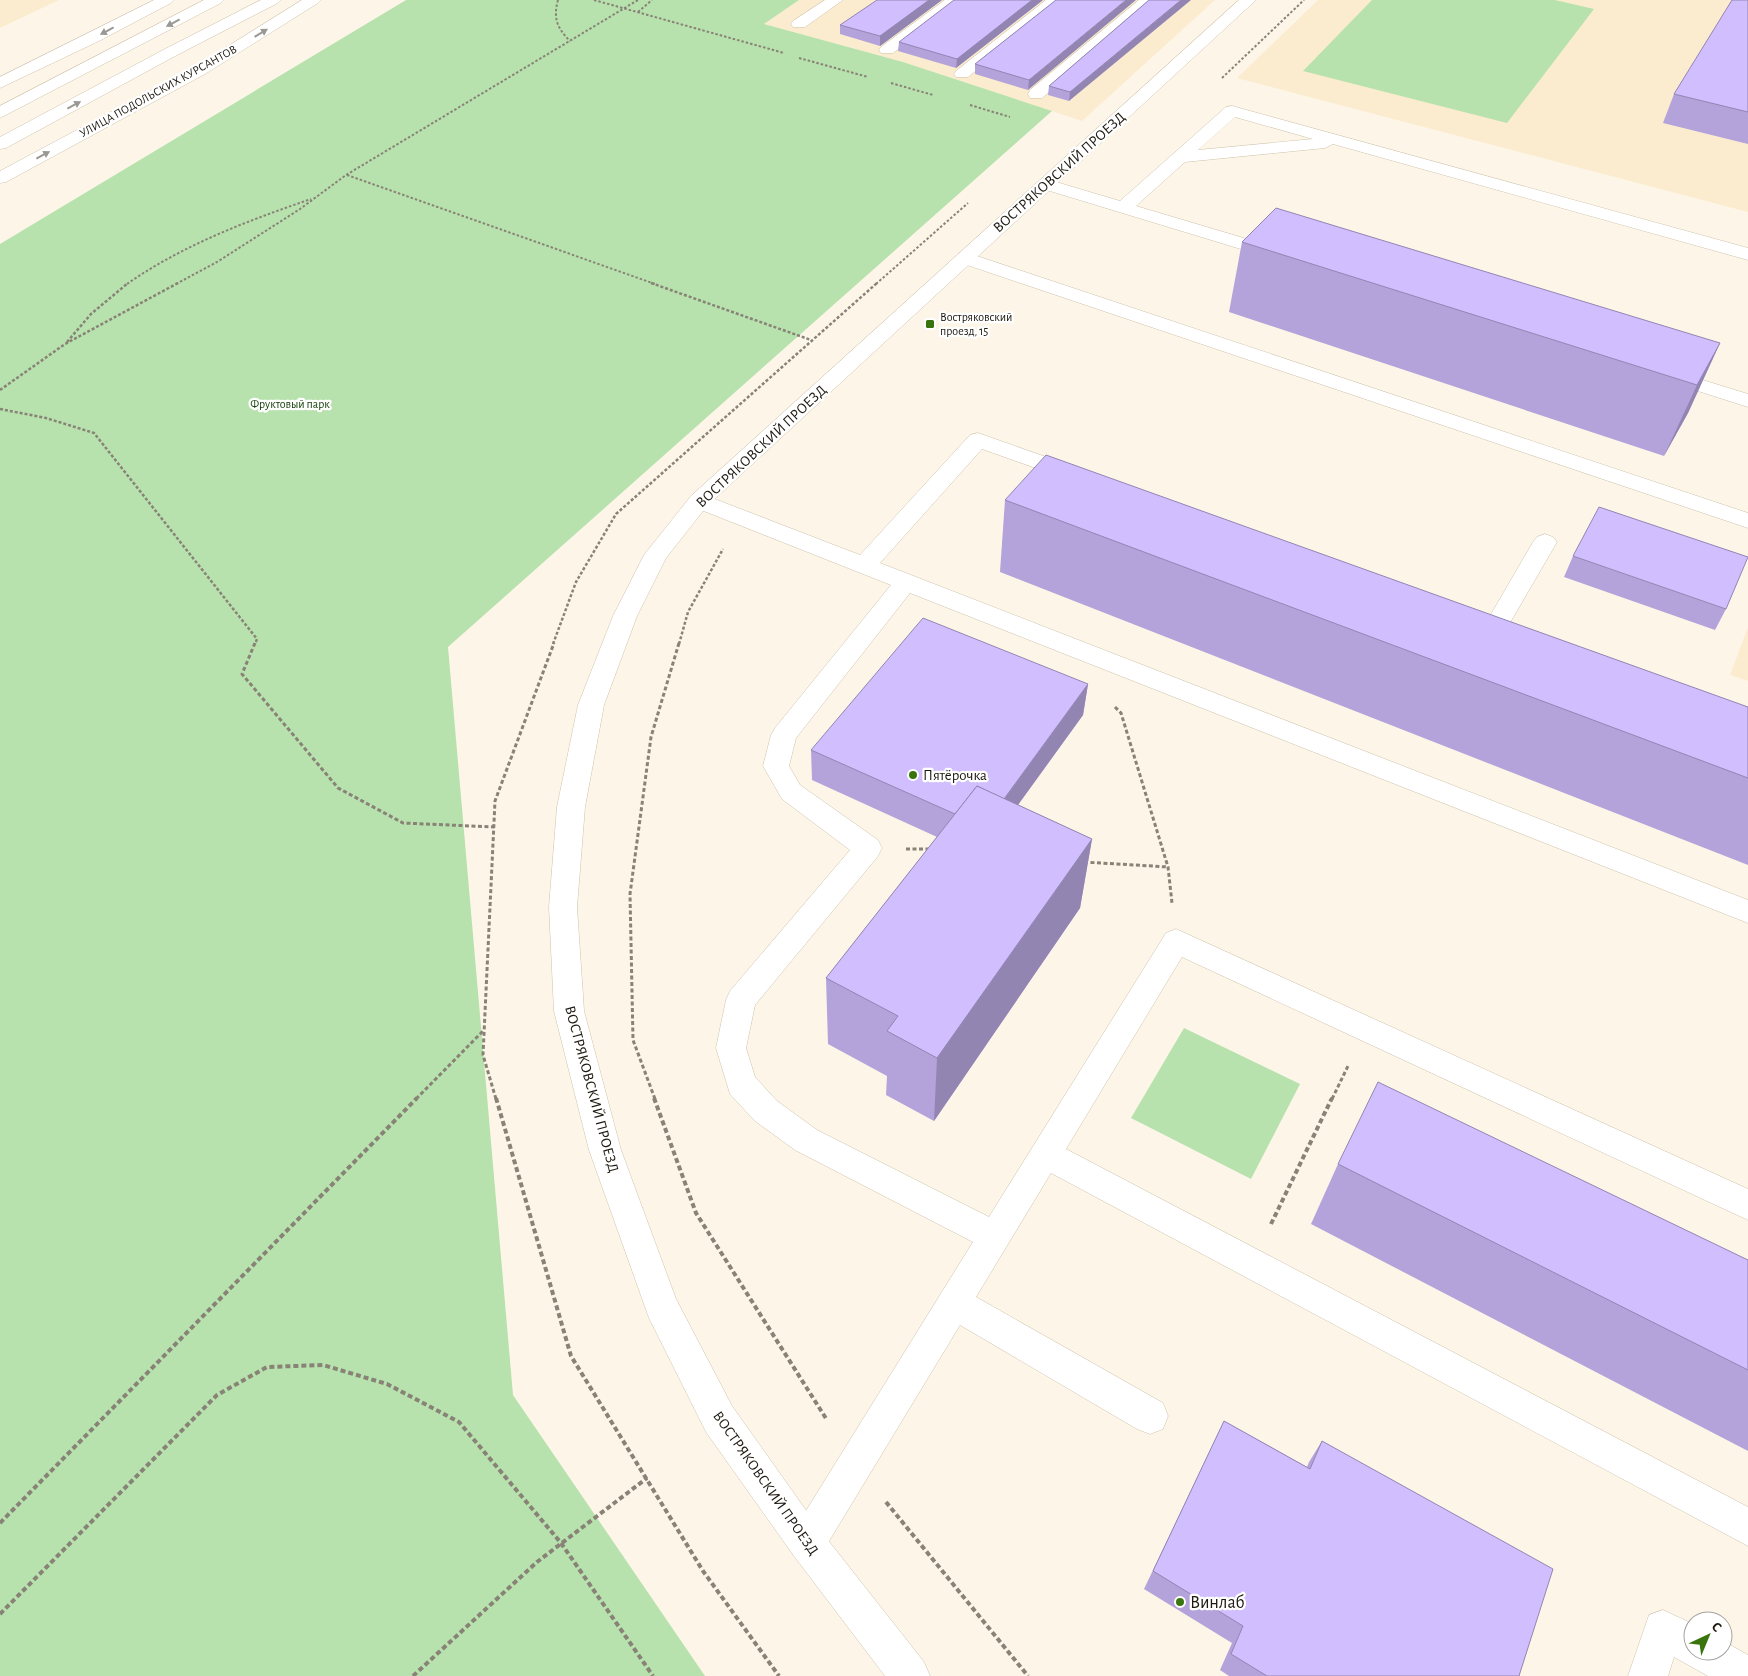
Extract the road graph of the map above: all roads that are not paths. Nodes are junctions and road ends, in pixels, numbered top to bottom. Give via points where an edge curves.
1 (166, 0) edge
2 (216, 0) edge
3 (273, 0) edge
4 (313, 0) edge
5 (835, 0) edge
6 (955, 0) edge
7 (1056, 0) edge
8 (1148, 0) edge
9 (1248, 0) edge
10 (799, 24) dead end
11 (887, 50) dead end
12 (962, 74) dead end
13 (0, 83) edge
14 (1036, 94) dead end
15 (0, 113) edge
16 (1342, 141) junction
17 (0, 144) edge
18 (1181, 157) junction
19 (0, 178) edge
20 (1046, 184) junction
21 (1124, 207) junction
22 (1748, 254) edge
23 (965, 258) junction
24 (1296, 259) edge
25 (1646, 368) edge
26 (1748, 401) edge
27 (1098, 484) edge
28 (699, 501) junction
29 (1748, 521) edge
30 (1544, 542) dead end
31 (864, 566) junction
32 (906, 582) junction
33 (1495, 628) edge
34 (1748, 912) edge
35 (1045, 1154) junction
36 (1748, 1205) edge
37 (995, 1237) junction
38 (954, 1303) junction
39 (1150, 1416) dead end
40 (1748, 1526) edge
41 (806, 1542) junction
42 (1683, 1640) edge
43 (1720, 1661) edge
44 (910, 1676) edge
45 (1648, 1676) edge
46 (1746, 1676) edge

1 -> 13 street
2 -> 15 street
17 -> 3 street, УЛИЦА ПОДОЛЬСКИХ КУРСАНТОВ
19 -> 4 street, УЛИЦА ПОДОЛЬСКИХ КУРСАНТОВ via 199,71
5 - 10 street
6 - 11 street
7 - 12 street
8 - 14 street
9 - 20 street, ВОСТРЯКОВСКИЙ ПРОЕЗД
16 - 18 street
16 - 18 street via 1232,111
16 - 22 street
18 - 21 street
20 - 21 street
20 - 23 street, ВОСТРЯКОВСКИЙ ПРОЕЗД
21 - 24 street
23 - 28 street, ВОСТРЯКОВСКИЙ ПРОЕЗД
23 - 29 street
25 - 26 street
27 - 31 street via 978,440
28 - 31 street
28 - 41 street, ВОСТРЯКОВСКИЙ ПРОЕЗД via 656,555 626,616 591,705 571,806 563,907 569,1011 605,1150 661,1306 719,1418
30 - 33 street
31 - 32 street
32 - 34 street
32 - 37 street via 784,735 776,766 791,792 868,848 741,1000 731,1048 741,1084 766,1111 806,1140
35 - 36 street via 1176,941
35 - 37 street
35 - 40 street
37 - 38 street
38 - 39 street
38 - 41 street
41 - 44 street, ВОСТРЯКОВСКИЙ ПРОЕЗД
42 - 45 street via 1663,1628
43 - 46 street

